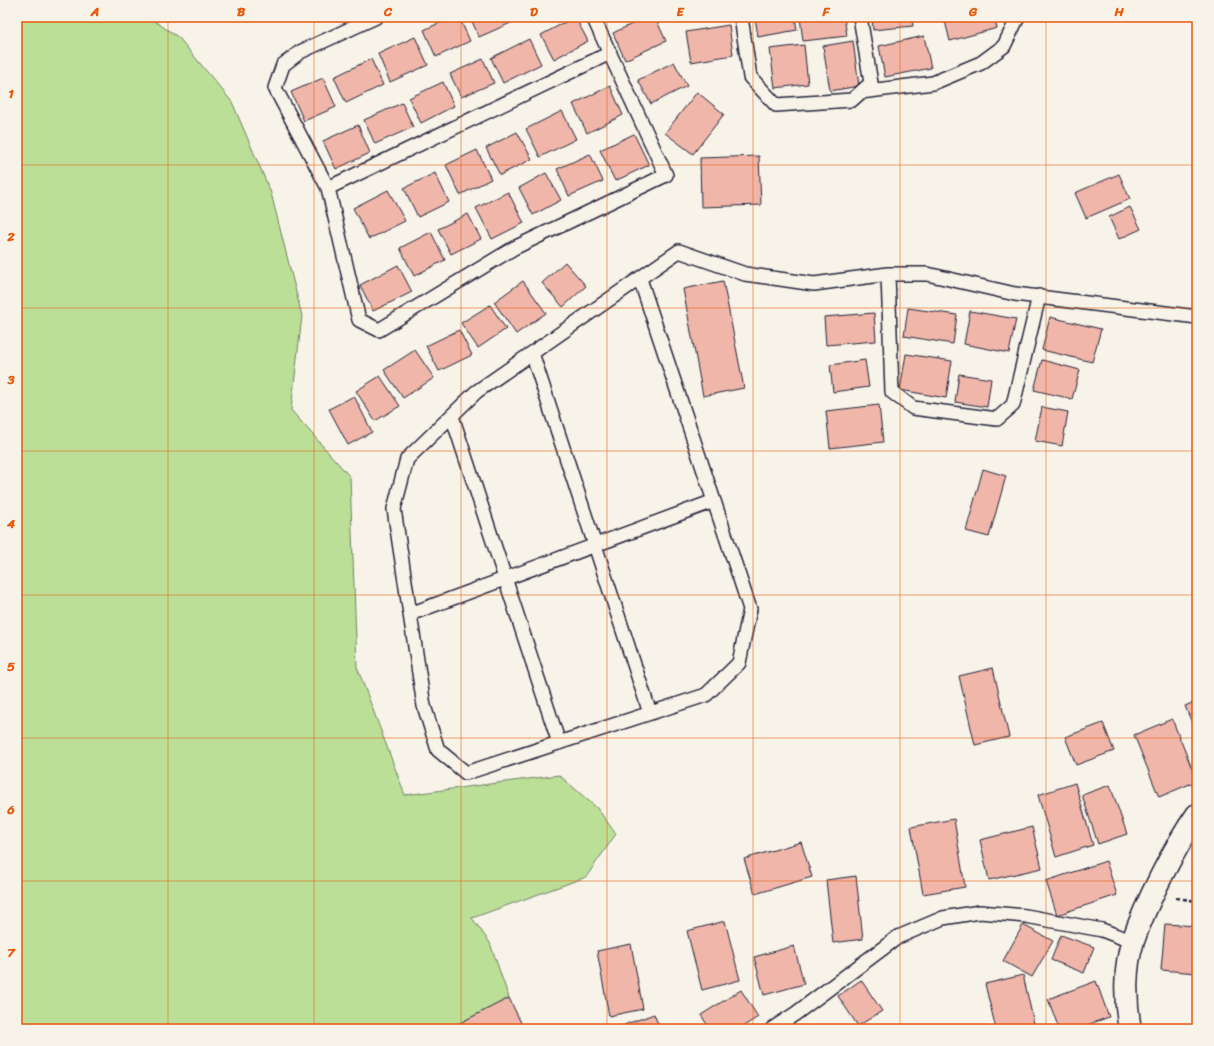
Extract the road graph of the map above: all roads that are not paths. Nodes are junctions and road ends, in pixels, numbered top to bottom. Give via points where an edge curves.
1 (376, 17) edge
2 (593, 17) edge
3 (741, 17) edge
4 (860, 17) edge
5 (1018, 17) edge
6 (610, 53) junction
7 (861, 92) junction
8 (328, 188) junction
9 (888, 274) junction
10 (640, 279) junction
11 (1039, 296) junction
12 (1197, 317) edge
13 (532, 353) junction
14 (452, 416) junction
15 (714, 501) junction
16 (595, 546) junction
17 (505, 579) junction
18 (410, 614) junction
19 (650, 713) junction
20 (559, 743) junction
21 (1197, 815) edge
22 (1132, 942) junction
23 (772, 1029) edge
24 (1130, 1029) edge

1 - 8 lane via 300,52 283,65 275,88
2 - 6 lane
3 - 7 lane via 750,77 776,106 852,100
4 - 7 lane via 871,83
5 - 7 lane via 1004,46 981,63 933,83
6 - 8 lane
6 - 8 lane via 666,175 514,248 380,330 359,320
9 - 10 lane via 814,284 745,274 679,251
9 - 11 lane via 928,274 1015,294
9 - 11 lane via 892,392 913,408 997,420 1013,405
10 - 13 lane
10 - 15 lane
11 - 12 lane
13 - 14 lane via 476,392
13 - 16 lane
14 - 17 lane
14 - 18 lane via 407,459 394,509
15 - 16 lane
15 - 19 lane via 750,609 739,663 706,695
16 - 17 lane
16 - 19 lane
17 - 18 lane
17 - 20 lane
18 - 20 lane via 424,706 438,750 466,773
19 - 20 lane
21 - 22 street via 1168,865
22 - 23 lane via 1102,930 1026,916 980,912 943,918 898,937
22 - 24 street via 1128,971

